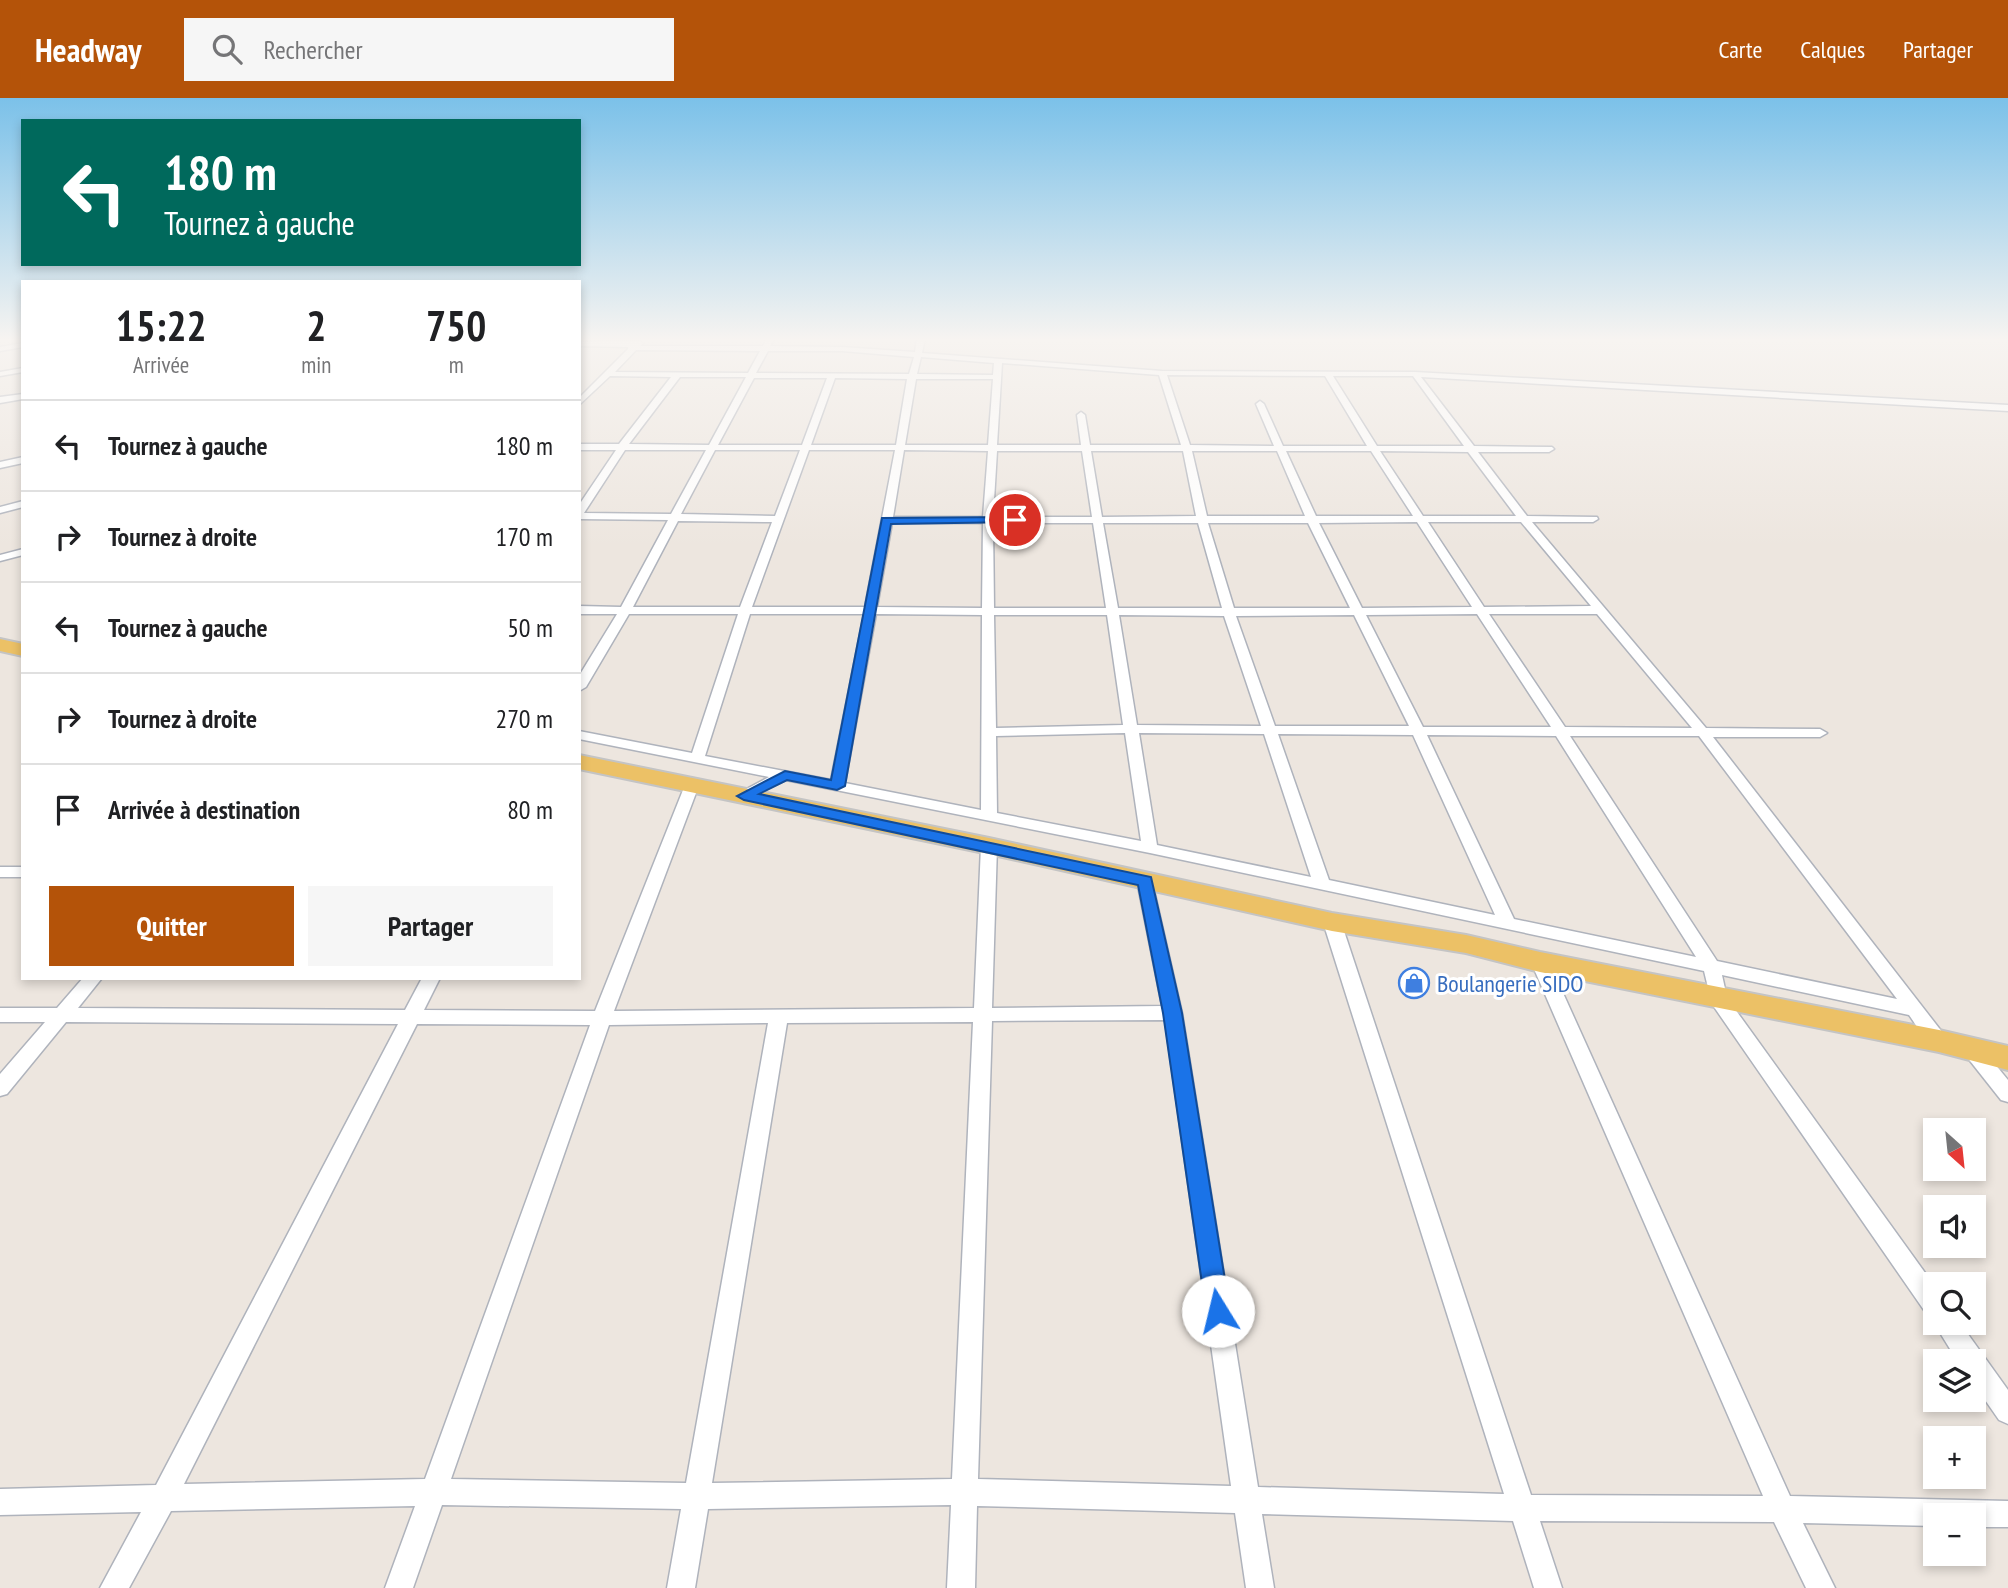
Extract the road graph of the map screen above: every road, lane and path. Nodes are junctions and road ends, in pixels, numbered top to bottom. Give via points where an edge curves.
1 (652, 408) edge
2 (732, 408) edge
3 (821, 408) edge
4 (906, 408) edge
5 (995, 408) edge
6 (1173, 408) edge
7 (1262, 408) edge
8 (1349, 408) edge
9 (1440, 408) edge
10 (1081, 415) dead end
11 (581, 447) edge
12 (622, 447) junction
13 (711, 447) junction
14 (806, 448) junction
15 (900, 448) junction
16 (993, 448) junction
17 (1086, 449) junction
18 (1187, 449) junction
19 (1280, 449) junction
20 (1374, 449) junction
21 (1471, 449) junction
22 (1549, 450) dead end
23 (21, 461) edge
24 (0, 466) edge
25 (21, 505) edge
26 (0, 510) edge
27 (581, 512) edge
28 (581, 515) edge
29 (674, 517) junction
30 (1523, 518) junction
31 (779, 519) junction
32 (1096, 519) junction
33 (1593, 519) dead end
34 (886, 520) junction
35 (988, 520) junction
36 (1202, 520) junction
37 (1312, 520) junction
38 (1420, 520) junction
39 (21, 553) edge
40 (0, 558) edge
41 (581, 610) edge
42 (625, 610) junction
43 (745, 610) junction
44 (870, 610) junction
45 (1480, 610) junction
46 (1598, 610) junction
47 (988, 611) junction
48 (1111, 611) junction
49 (1358, 611) junction
50 (1229, 612) junction
51 (0, 645) edge
52 (21, 650) edge
53 (581, 684) edge
54 (1130, 729) junction
55 (1268, 730) junction
56 (1418, 730) junction
57 (1560, 731) junction
58 (989, 732) junction
59 (1819, 733) dead end
60 (1704, 734) junction
61 (581, 735) edge
62 (697, 758) junction
63 (581, 762) edge
64 (785, 775) junction
65 (692, 785) junction
66 (837, 786) junction
67 (744, 796) junction
68 (989, 816) junction
69 (989, 846) junction
70 (1150, 848) junction
71 (0, 872) edge
72 (21, 872) edge
73 (1145, 881) junction
74 (1322, 885) junction
75 (1470, 916) junction
76 (1332, 922) junction
77 (1508, 924) junction
78 (1466, 944) junction
79 (1541, 962) junction
80 (1712, 968) junction
81 (91, 980) edge
82 (430, 980) edge
83 (1718, 999) junction
84 (1912, 1009) junction
85 (1172, 1013) junction
86 (62, 1014) junction
87 (984, 1014) junction
88 (0, 1015) edge
89 (410, 1016) junction
90 (779, 1016) junction
91 (602, 1018) junction
92 (1939, 1041) junction
93 (1974, 1052) junction
94 (2008, 1058) edge
95 (0, 1088) edge
96 (2008, 1094) edge
97 (1923, 1290) edge
98 (1986, 1379) edge
99 (2008, 1411) edge
100 (431, 1492) junction
101 (964, 1492) junction
102 (697, 1496) junction
103 (163, 1499) junction
104 (1246, 1500) junction
105 (0, 1503) edge
106 (1523, 1508) junction
107 (1782, 1509) junction
108 (2008, 1514) edge
109 (114, 1588) edge
110 (399, 1588) edge
111 (681, 1588) edge
112 (961, 1588) edge
113 (1260, 1588) edge
114 (1548, 1588) edge
115 (1821, 1588) edge

1 - 12 street
2 - 13 street
3 - 14 street
4 - 15 street
5 - 16 street
6 - 18 street
7 - 19 street
8 - 20 street
9 - 21 street
10 - 17 street
11 - 12 street
12 - 13 street
12 - 27 street
13 - 14 street
13 - 29 street
14 - 15 street
14 - 31 street
15 - 16 street
15 - 34 street
16 - 17 street
16 - 35 street
17 - 18 street
17 - 32 street
18 - 19 street
18 - 36 street
19 - 20 street
19 - 37 street
20 - 21 street
20 - 38 street
21 - 22 street
21 - 30 street
23 - 24 street
25 - 26 street
28 - 29 street
29 - 31 street
29 - 42 street
30 - 33 street
30 - 38 street
30 - 46 street
31 - 43 street
32 - 35 street
32 - 36 street
32 - 48 street
34 - 35 street
34 - 44 street
35 - 47 street
36 - 37 street
36 - 50 street
37 - 38 street
37 - 49 street
38 - 45 street
39 - 40 street
41 - 42 street
42 - 43 street
42 - 53 street
43 - 44 street
43 - 62 street
44 - 47 street
44 - 66 street
45 - 46 street
45 - 49 street
45 - 57 street
46 - 60 street
47 - 48 street
47 - 58 street
48 - 50 street
48 - 54 street
49 - 50 street
49 - 56 street
50 - 55 street
51 - 52 main road
54 - 55 street
54 - 58 street
54 - 70 street
55 - 56 street
55 - 74 street
56 - 57 street
56 - 77 street
57 - 60 street
57 - 80 street
58 - 68 street
59 - 60 street
60 - 84 street
61 - 62 street
62 - 64 street
63 - 65 main road
64 - 66 street
64 - 67 street
65 - 67 main road
65 - 91 street
66 - 68 street
67 - 69 main road
68 - 70 street
69 - 73 main road
69 - 87 street
70 - 74 street
71 - 72 street
73 - 76 main road
73 - 85 street
74 - 75 street
75 - 77 street
75 - 78 street
76 - 78 main road
76 - 106 street
77 - 80 street
78 - 79 main road
79 - 83 main road
79 - 107 street
80 - 83 street
80 - 84 street
81 - 86 street
82 - 89 street
83 - 92 main road
83 - 97 street
84 - 92 street
85 - 87 street
85 - 104 street
86 - 88 street
86 - 89 street
86 - 95 street
87 - 90 street
87 - 101 street
89 - 91 street
89 - 103 street
90 - 91 street
90 - 102 street
91 - 100 street
92 - 93 main road
93 - 94 main road
93 - 96 street
98 - 99 street
100 - 102 street
100 - 103 street
100 - 110 street
101 - 102 street
101 - 104 street
101 - 112 street
102 - 111 street
103 - 105 street
103 - 109 street
104 - 106 street
104 - 113 street
106 - 107 street
106 - 114 street
107 - 108 street
107 - 115 street

